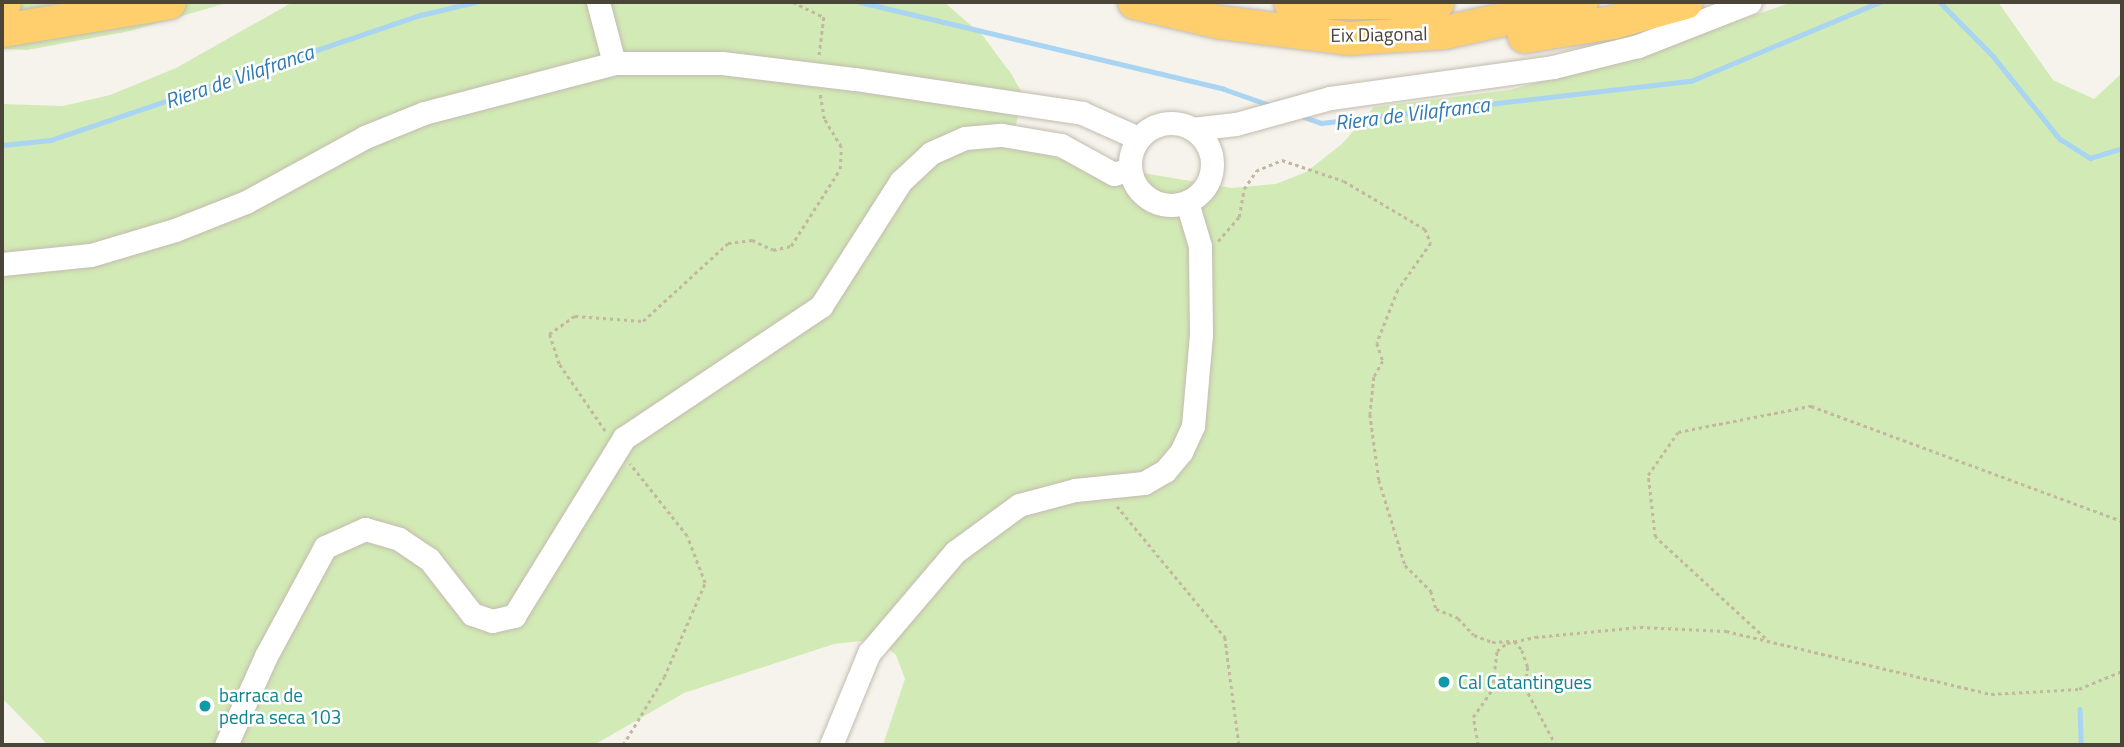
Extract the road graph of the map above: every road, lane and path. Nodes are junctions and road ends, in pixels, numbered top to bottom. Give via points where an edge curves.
1 (169, 2) edge
2 (793, 2) edge
3 (1135, 2) edge
4 (1290, 2) edge
5 (1437, 2) edge
6 (1581, 2) edge
7 (1685, 2) edge
8 (1750, 2) edge
9 (600, 7) edge
10 (2, 30) edge
11 (1349, 38) junction
12 (614, 63) junction
13 (816, 74) junction
14 (1236, 124) junction
15 (1192, 128) junction
16 (1138, 138) junction
17 (1212, 159) junction
18 (1129, 169) junction
19 (1187, 202) junction
20 (1200, 246) junction
21 (2, 264) edge
22 (617, 447) junction
23 (1101, 487) junction
24 (2122, 521) edge
25 (1768, 640) junction
26 (1514, 641) junction
27 (2122, 671) edge
28 (226, 745) edge
29 (624, 745) edge
30 (831, 745) edge
31 (1238, 745) edge
32 (1478, 745) edge
33 (1556, 745) edge

1 - 10 highway
2 - 13 path via 824,17
3 - 11 highway, Eix Diagonal via 1220,22
4 - 5 highway, Eix Diagonal
6 - 11 highway, Eix Diagonal via 1444,33
7 - 11 highway via 1612,22 1444,48 1377,48
8 - 14 street via 1664,38 1566,65 1330,98
9 - 12 street
12 - 13 street via 722,62
12 - 21 street via 424,113 365,137 246,202 175,230 91,255
13 - 16 street via 1082,113
13 - 22 path via 824,119 841,147 840,169 791,246 773,250 752,240 728,243 643,321 575,316 549,334 559,364
14 - 15 street
14 - 17 street
15 - 16 street via 1157,125
15 - 17 street
16 - 18 street
17 - 19 street via 1205,187
18 - 19 street via 1148,199 1162,205
18 - 22 street via 1114,174 1061,145 1033,139 1002,135 948,144 901,181 821,306 648,419
19 - 20 street
20 - 23 street via 1201,334 1193,426 1165,471 1144,483
20 - 26 path via 1221,239 1239,217 1244,189 1256,171 1282,160 1344,181 1425,229 1431,243 1398,290 1377,343 1383,361 1374,377 1371,444 1377,449 1379,480 1402,559 1431,591 1436,609 1458,618 1474,635 1492,642
22 - 28 street via 523,604 508,619 472,614 429,559 399,539 365,529 335,540 310,569
22 - 29 path via 687,536 705,583 664,677
23 - 30 street via 1018,505 955,552 869,653
23 - 31 path via 1225,637
24 - 25 path via 1811,405 1678,432 1648,475 1655,537
25 - 26 path via 1726,631 1640,627
25 - 27 path via 1991,694 2078,689
26 - 32 path via 1497,651 1492,690 1472,717
26 - 33 path via 1527,660 1525,687

